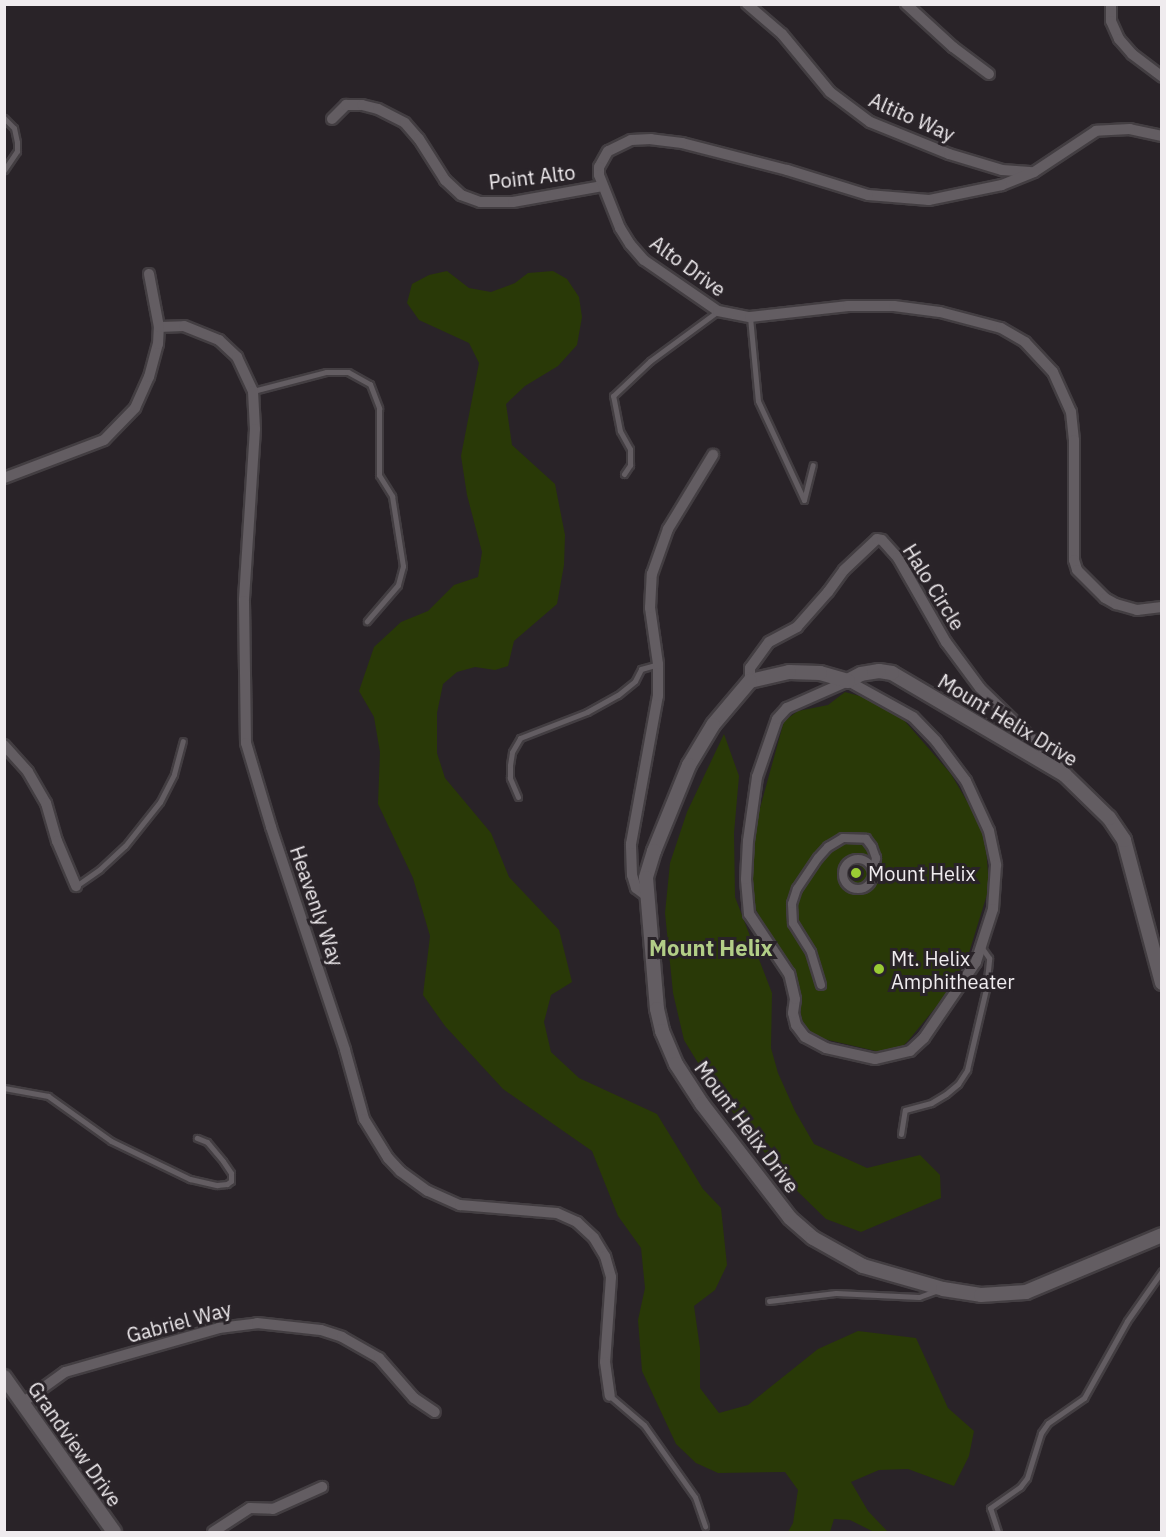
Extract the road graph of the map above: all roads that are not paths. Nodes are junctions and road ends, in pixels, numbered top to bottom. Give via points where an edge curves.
1 (747, 4) edge
2 (906, 4) edge
3 (1111, 4) edge
4 (989, 74) dead end
5 (1161, 77) edge
6 (4, 118) edge
7 (332, 118) dead end
8 (1161, 136) edge
9 (4, 170) edge
10 (1034, 172) junction
11 (603, 186) junction
12 (149, 274) dead end
13 (718, 311) junction
14 (750, 318) junction
15 (159, 327) junction
16 (252, 391) junction
17 (713, 455) dead end
18 (813, 465) dead end
19 (624, 474) dead end
20 (4, 478) edge
21 (1161, 607) edge
22 (367, 621) dead end
23 (658, 664) junction
24 (750, 681) junction
25 (848, 681) junction
26 (183, 741) dead end
27 (4, 745) edge
28 (1065, 775) junction
29 (518, 797) dead end
30 (873, 873) dead end
31 (76, 886) joint
32 (648, 897) junction
33 (982, 948) junction
34 (1161, 983) edge
35 (821, 985) dead end
36 (4, 1088) edge
37 (902, 1134) dead end
38 (197, 1138) dead end
39 (1161, 1235) edge
40 (1161, 1271) edge
41 (942, 1289) junction
42 (769, 1301) dead end
43 (4, 1377) edge
44 (610, 1396) joint
45 (22, 1403) junction
46 (435, 1412) dead end
47 (322, 1487) dead end
48 (705, 1526) dead end
49 (114, 1533) edge
50 (213, 1533) edge
51 (998, 1533) edge

1 - 10 street, Altito Way via 782,34 830,92 870,122 949,154 1002,170
2 - 4 street
3 - 5 street via 1111,21 1119,39
6 - 9 lane via 14,128 17,151
7 - 11 street, Point Alto via 346,105 362,105 405,123 445,180 461,195 480,202 513,202
8 - 10 street, Alto Drive via 1130,129 1096,130
10 - 11 street, Alto Drive via 1002,185 951,197 929,201 905,199 868,195 682,143 641,138 608,151 599,167
11 - 13 street, Alto Drive via 620,228 644,260
12 - 15 street
13 - 14 street, Alto Drive
13 - 19 lane via 650,361 613,396 620,431 630,449 630,465
14 - 18 lane via 758,401 804,500
14 - 21 street, Alto Drive via 848,306 894,306 939,312 1002,328 1025,342 1053,372 1071,412 1077,570 1116,604 1137,610
15 - 16 street, Heavenly Way via 190,328 219,340 244,368
15 - 20 street via 149,377 140,400 122,424 104,440
16 - 22 lane via 326,372 348,372 370,384 379,408 379,475 392,496 403,566 398,585
16 - 44 street, Heavenly Way via 255,429 244,601 246,743 345,1050 358,1104 370,1133 388,1158 428,1191 460,1205 557,1213 577,1222 594,1238 611,1277 605,1362
17 - 23 street via 668,529 652,574 650,608
23 - 29 lane via 641,669 635,681 618,695 587,712 520,738 510,765 510,778
23 - 32 street via 658,696 631,844 636,888
24 - 25 street, Mount Helix Drive via 789,672 820,673
24 - 28 street, Halo Circle via 750,668 769,642 797,627 844,570 877,539 882,540 898,558 946,642 980,688
24 - 32 street, Mount Helix Drive via 713,725 689,765 654,851 646,878
25 - 28 street, Mount Helix Drive via 861,674 892,673
25 - 33 street, Mount Helix Drive via 913,717 966,781 989,831 996,865 993,909
25 - 33 street, Mount Helix Drive via 787,708 771,731 757,777 748,841 749,914 789,974 796,1025 805,1037 826,1048 858,1056 875,1059 910,1051 945,1012
26 - 31 lane via 174,774 160,802 125,846
27 - 31 street via 28,772 46,803
28 - 34 street, Mount Helix Drive via 1109,818 1124,840
30 - 35 street via 876,858 866,839 843,838 818,858 797,889 792,904 793,923 811,952
32 - 41 street, Mount Helix Drive via 662,1031 676,1064 702,1104 790,1218 813,1238 863,1266
33 - 37 lane via 989,958 986,989 967,1070 946,1094 904,1110
36 - 38 lane via 48,1096 111,1141 190,1179 217,1185 231,1181 223,1161 207,1142
39 - 41 street, Mount Helix Drive via 1026,1292 981,1295
40 - 51 lane via 1127,1321 1084,1398 1048,1423 1041,1433 1027,1478 990,1508
41 - 42 lane via 919,1297 836,1293
43 - 45 street, Grandview Drive
44 - 48 lane via 644,1425 695,1497
45 - 46 street, Gabriel Way via 65,1372 227,1326 257,1323 321,1330 342,1337 379,1358 414,1398
45 - 49 street, Grandview Drive
47 - 50 street via 273,1509 250,1508

